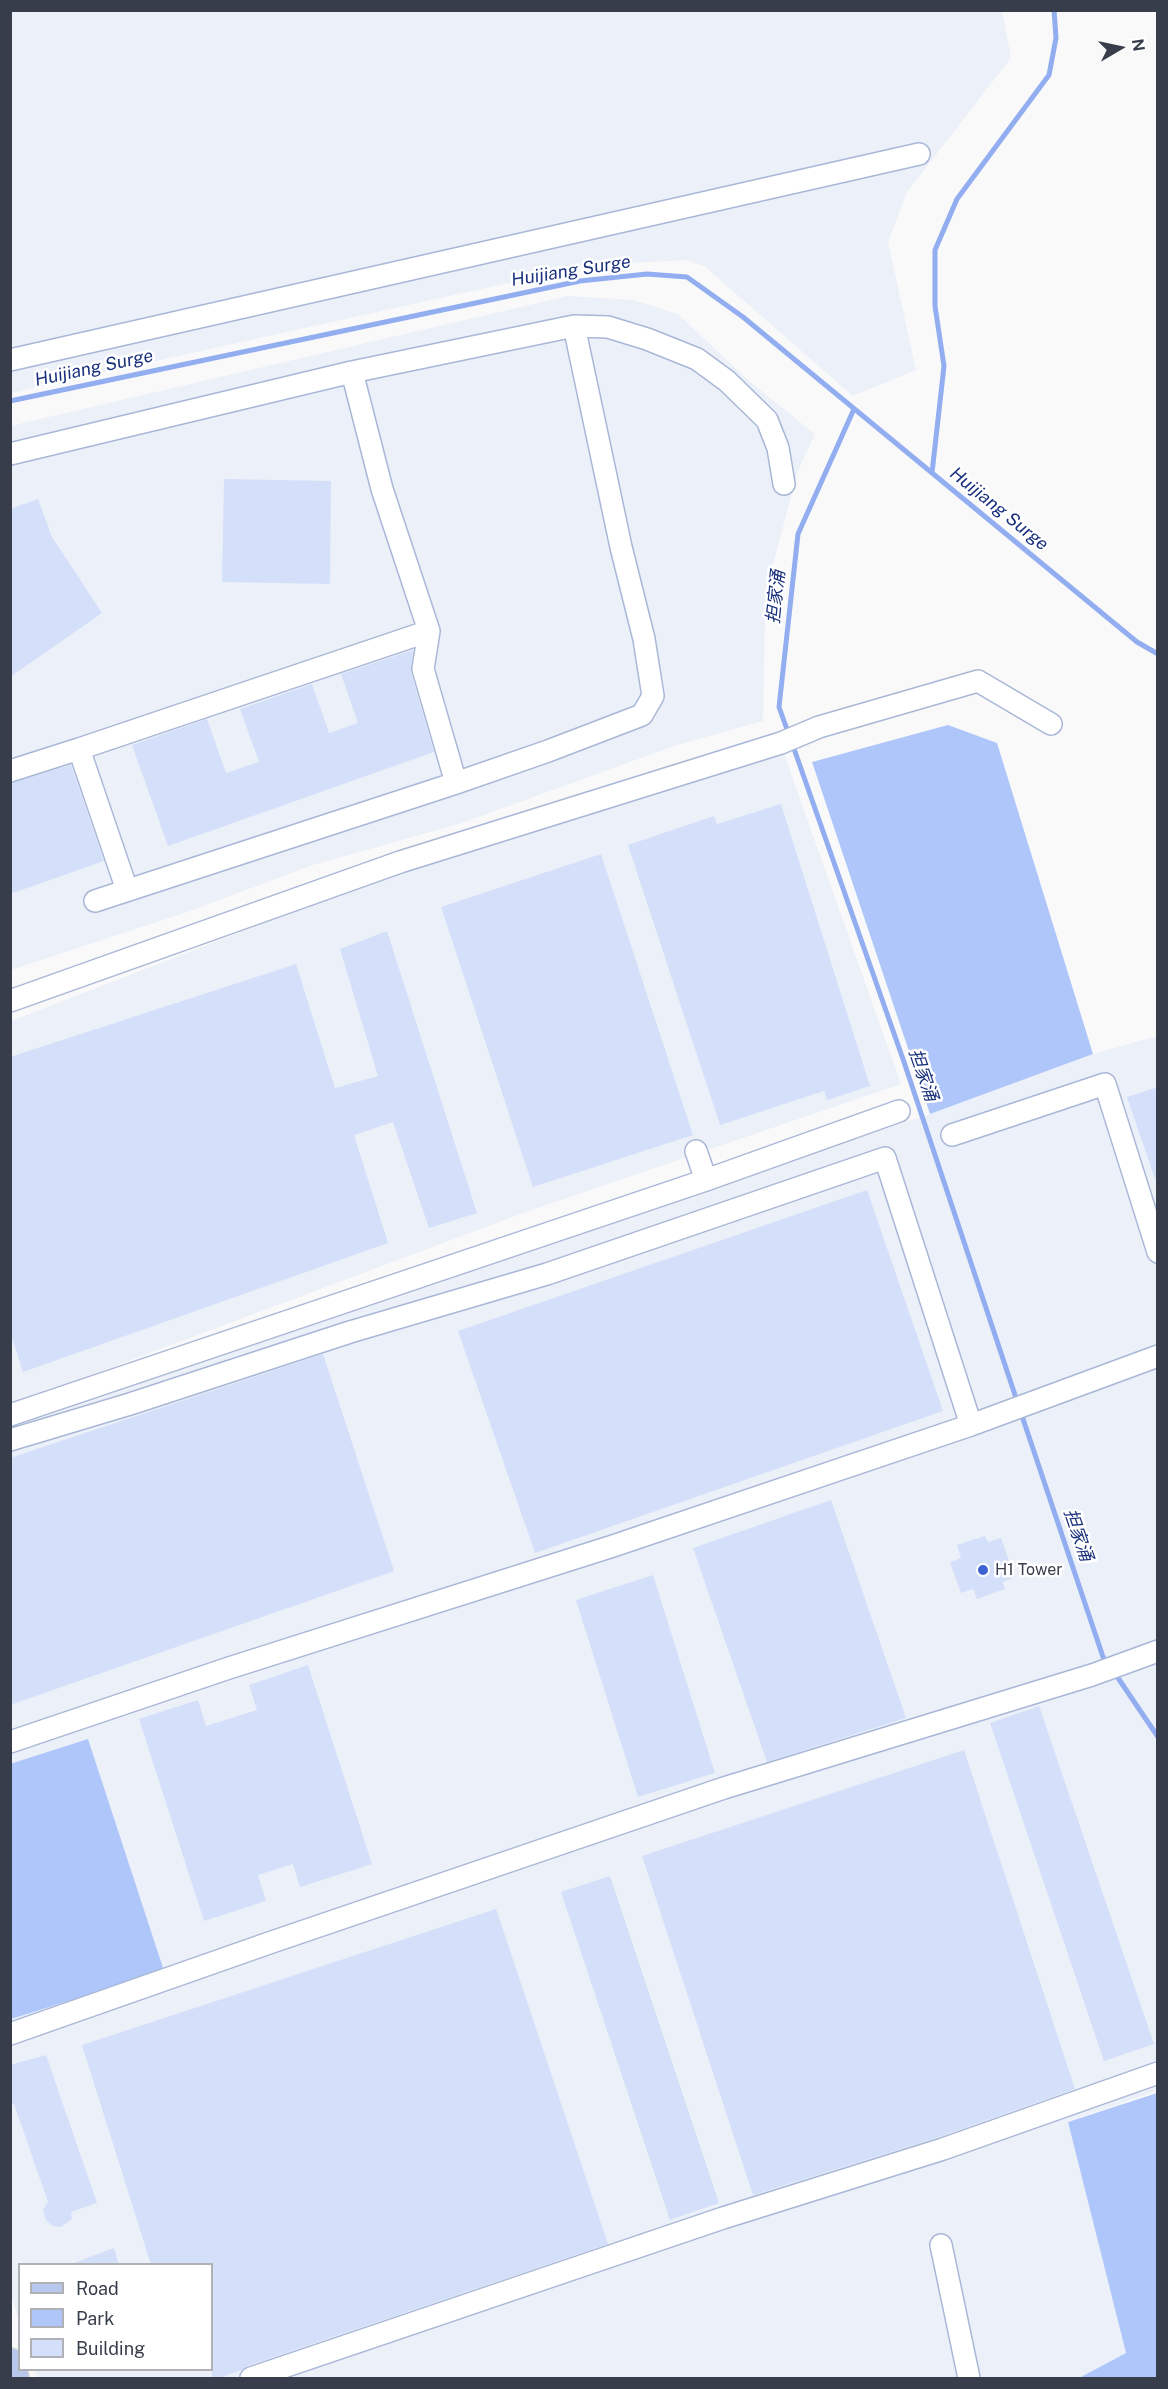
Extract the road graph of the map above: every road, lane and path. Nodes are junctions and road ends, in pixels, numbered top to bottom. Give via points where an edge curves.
1 (919, 154) dead end
2 (574, 326) junction
3 (10, 360) edge
4 (352, 372) junction
5 (10, 454) edge
6 (784, 484) dead end
7 (429, 631) junction
8 (1051, 724) dead end
9 (79, 749) junction
10 (10, 771) edge
11 (456, 783) junction
12 (128, 890) junction
13 (95, 901) dead end
14 (10, 1001) edge
15 (900, 1112) dead end
16 (952, 1135) dead end
17 (696, 1151) dead end
18 (706, 1180) junction
19 (1158, 1252) edge
20 (1158, 1356) edge
21 (10, 1415) edge
22 (971, 1425) junction
23 (10, 1440) edge
24 (1158, 1650) edge
25 (10, 1742) edge
26 (10, 2034) edge
27 (1158, 2073) edge
28 (941, 2246) dead end
29 (10, 2362) edge
30 (15, 2379) edge
31 (251, 2379) edge
32 (969, 2379) edge

1 - 3 lane
2 - 4 lane
2 - 6 lane via 608,327 647,339 697,359 727,381 767,420 778,448
2 - 11 lane via 644,639 653,696 642,715
4 - 5 lane
4 - 7 lane via 382,489
7 - 9 lane
7 - 11 lane via 423,669
8 - 14 lane via 978,681 819,727 781,743 400,862
9 - 10 lane
9 - 12 lane
11 - 12 lane
12 - 13 lane
15 - 18 lane
16 - 19 lane via 1105,1084
17 - 18 lane
18 - 21 lane
20 - 22 lane
22 - 23 lane via 885,1158 547,1274
22 - 25 lane via 614,1546
24 - 26 lane via 1099,1672 713,1791
27 - 31 lane via 943,2149 723,2218
28 - 32 lane
29 - 30 main road

